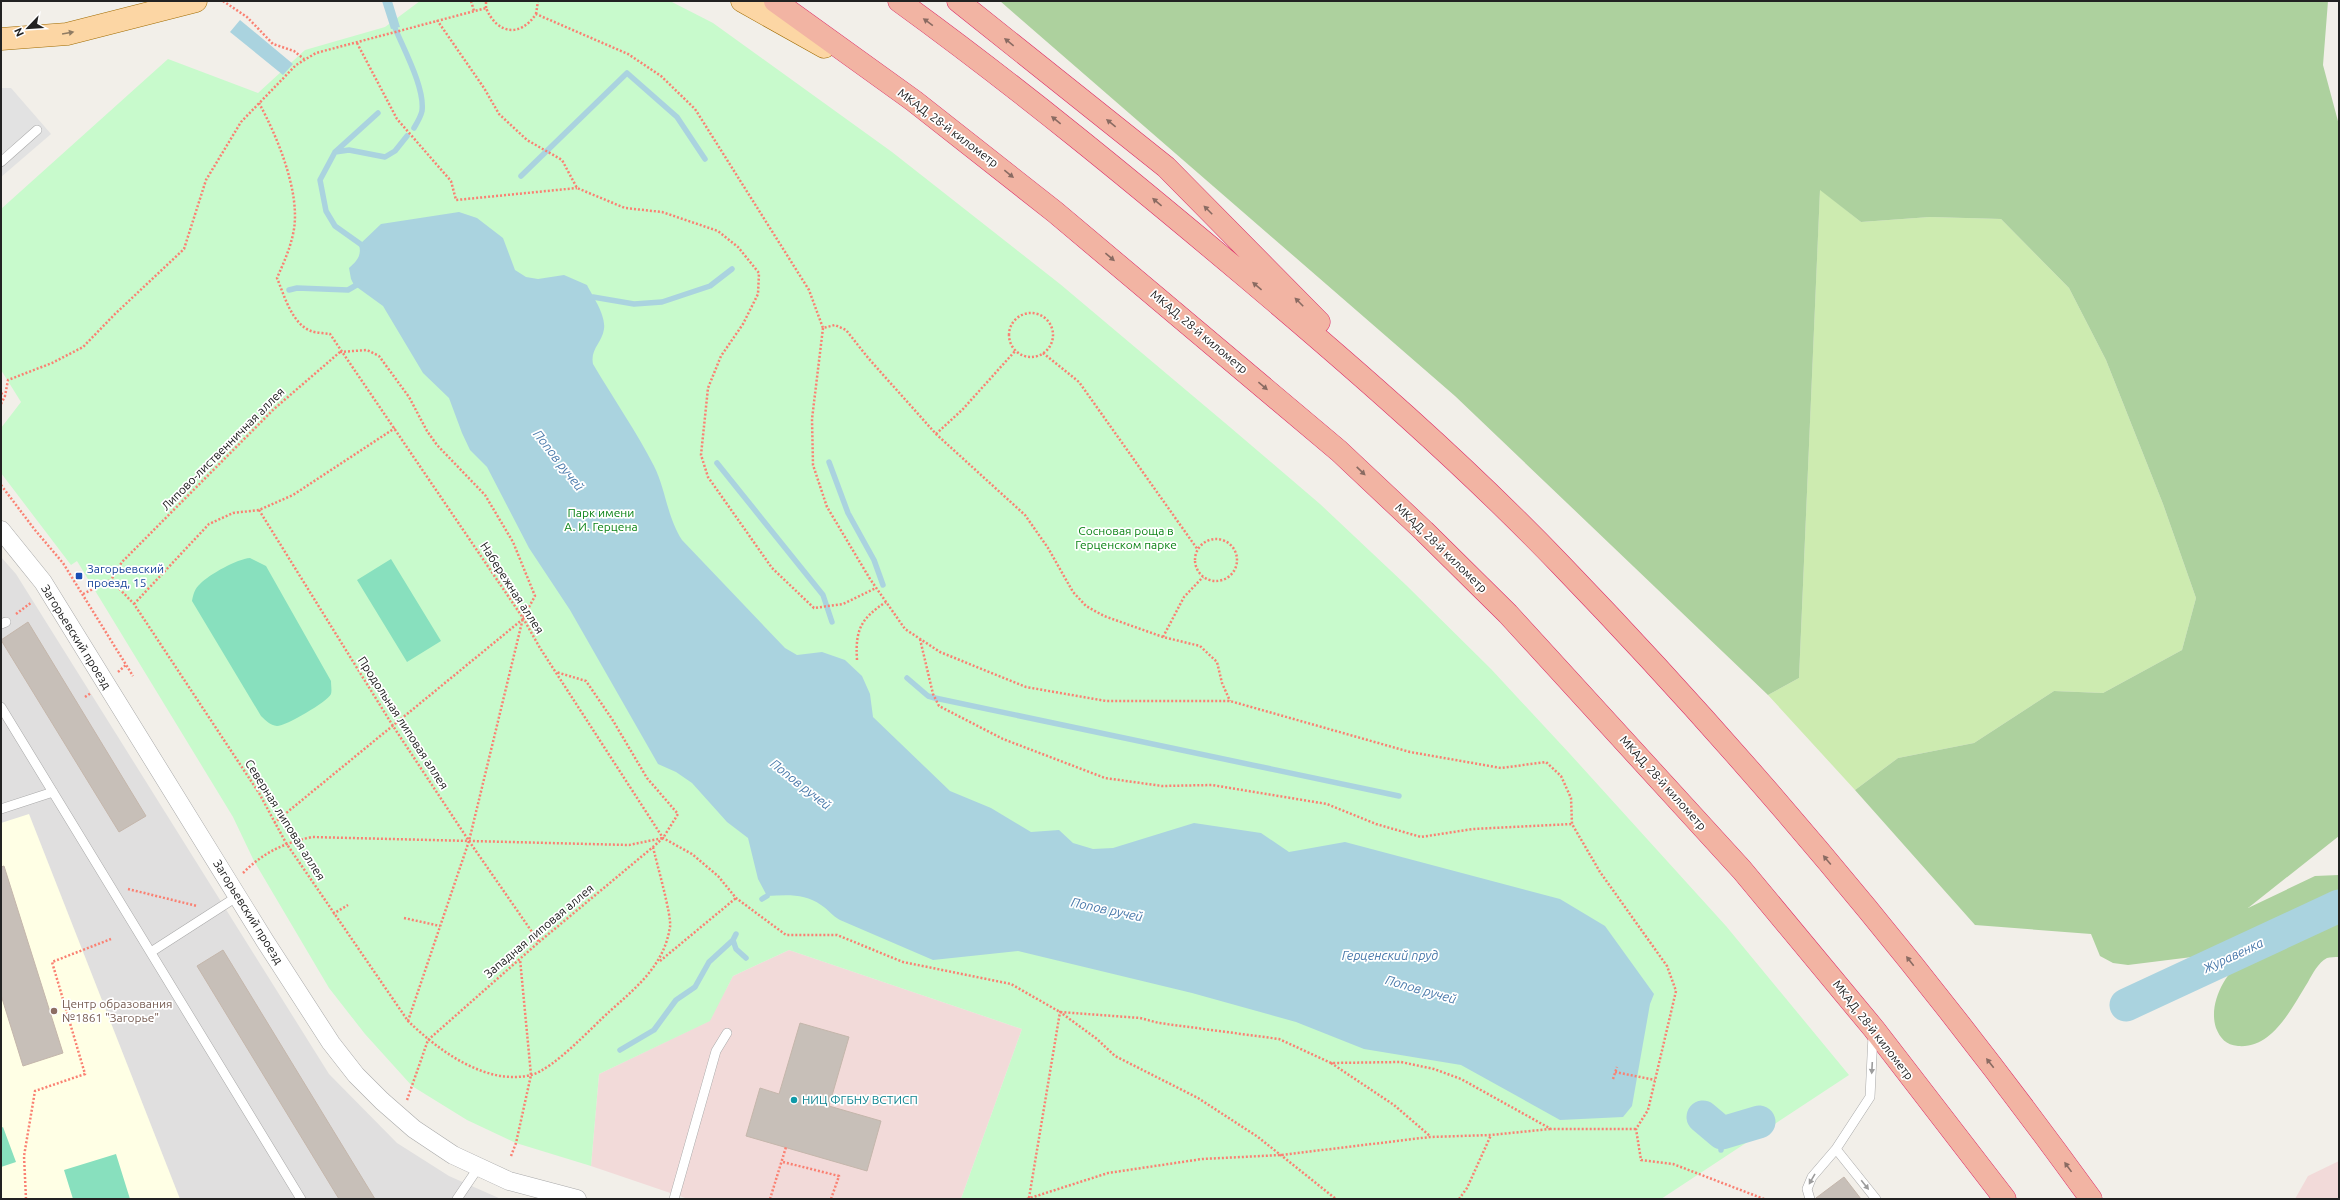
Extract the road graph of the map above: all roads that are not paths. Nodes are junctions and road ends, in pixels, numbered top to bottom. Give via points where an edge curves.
1 (196, 1) edge
2 (742, 1) edge
3 (775, 1) edge
4 (899, 1) edge
5 (958, 1) edge
6 (1, 39) edge
7 (914, 101) junction
8 (37, 130) dead end
9 (1, 162) edge
10 (1474, 479) junction
11 (1, 530) edge
12 (1, 707) edge
13 (53, 792) junction
14 (1, 809) edge
15 (238, 896) junction
16 (151, 952) junction
17 (1874, 1029) junction
18 (727, 1033) dead end
19 (1836, 1149) junction
20 (478, 1168) junction
21 (301, 1199) edge
22 (457, 1199) edge
23 (577, 1199) edge
24 (674, 1199) edge
25 (1810, 1199) edge
26 (1876, 1199) edge
27 (2005, 1199) edge
28 (2090, 1199) edge

6 -> 1 main road via 67,34
2 - 7 main road via 798,31
3 - 7 highway, МКАД, 28-й километр
10 -> 4 highway via 1388,397 1126,176 1047,112
10 -> 5 highway via 1166,167
7 -> 17 highway, МКАД, 28-й километр via 1008,174 1159,298 1340,451 1430,537 1508,614 1587,698 1742,870
8 - 9 lane
28 -> 10 highway via 2018,1099 1873,914 1796,823 1570,575
11 - 15 street, Загорьевский проезд via 43,582
12 - 13 lane
13 - 14 lane
13 - 16 lane
15 - 16 lane
15 - 20 street, Загорьевский проезд via 331,1043 356,1075 382,1102 414,1129
16 - 21 lane
17 -> 19 lane via 1870,1098
17 - 27 highway, МКАД, 28-й километр
18 - 24 lane via 716,1050
19 -> 25 lane via 1812,1178 1807,1189
19 -> 26 lane
20 - 22 lane
20 - 23 street, Загорьевский проезд via 510,1181

